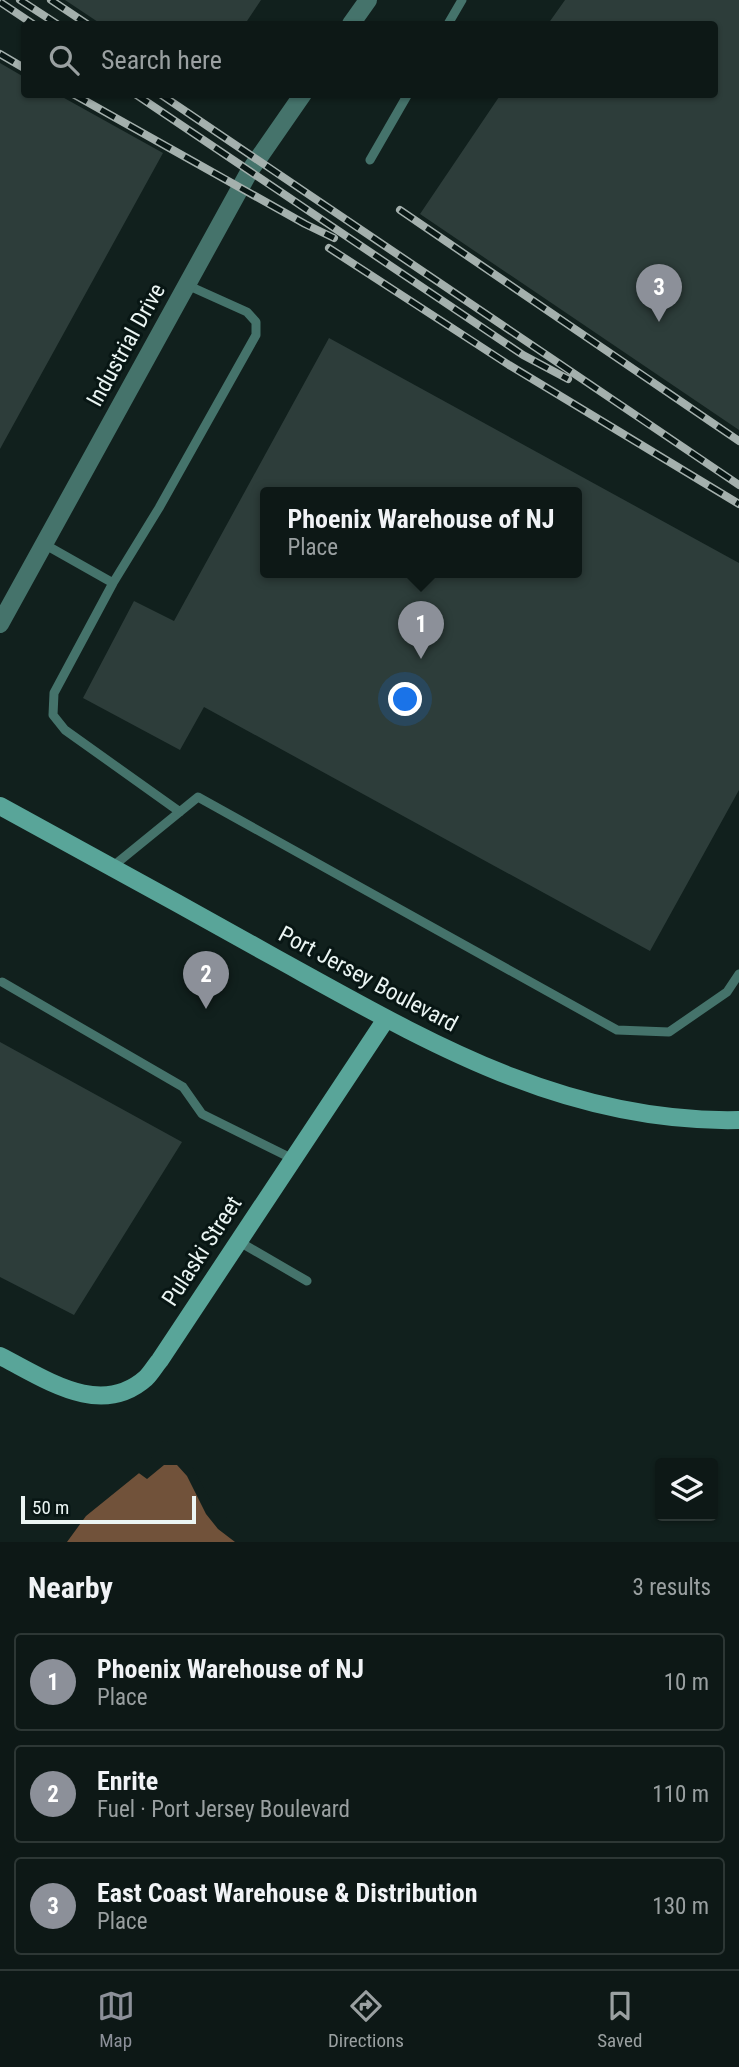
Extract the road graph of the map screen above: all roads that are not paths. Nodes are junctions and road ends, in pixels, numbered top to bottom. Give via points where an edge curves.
1 (368, 0) edge
2 (462, 0) edge
3 (353, 21) edge
4 (450, 21) edge
5 (300, 98) edge
6 (406, 98) edge
7 (370, 160) dead end
8 (187, 285) junction
9 (44, 544) junction
10 (113, 583) junction
11 (1, 620) edge
12 (0, 806) edge
13 (180, 812) junction
14 (112, 867) junction
15 (739, 974) edge
16 (2, 982) dead end
17 (386, 1018) junction
18 (739, 1120) edge
19 (293, 1159) junction
20 (238, 1241) junction
21 (307, 1281) dead end
22 (0, 1356) edge

1 - 3 street
2 - 4 lane
5 - 8 street, Industrial Drive via 249,172
6 - 7 lane
8 - 9 street, Industrial Drive
8 - 10 lane via 247,312 256,323 256,335
9 - 10 lane
9 - 11 street, Industrial Drive
10 - 13 lane via 54,693 53,716 65,730
12 - 14 street, Port Jersey Boulevard
13 - 14 lane
13 - 15 lane via 198,797 617,1030 669,1032 727,992
14 - 17 street, Port Jersey Boulevard
16 - 19 lane via 183,1087 202,1114
17 - 18 street, Port Jersey Boulevard via 466,1059 560,1095 655,1116
17 - 19 street, Pulaski Street
19 - 20 street, Pulaski Street
20 - 21 lane
20 - 22 street, Pulaski Street via 160,1360 131,1388 101,1395 71,1391

